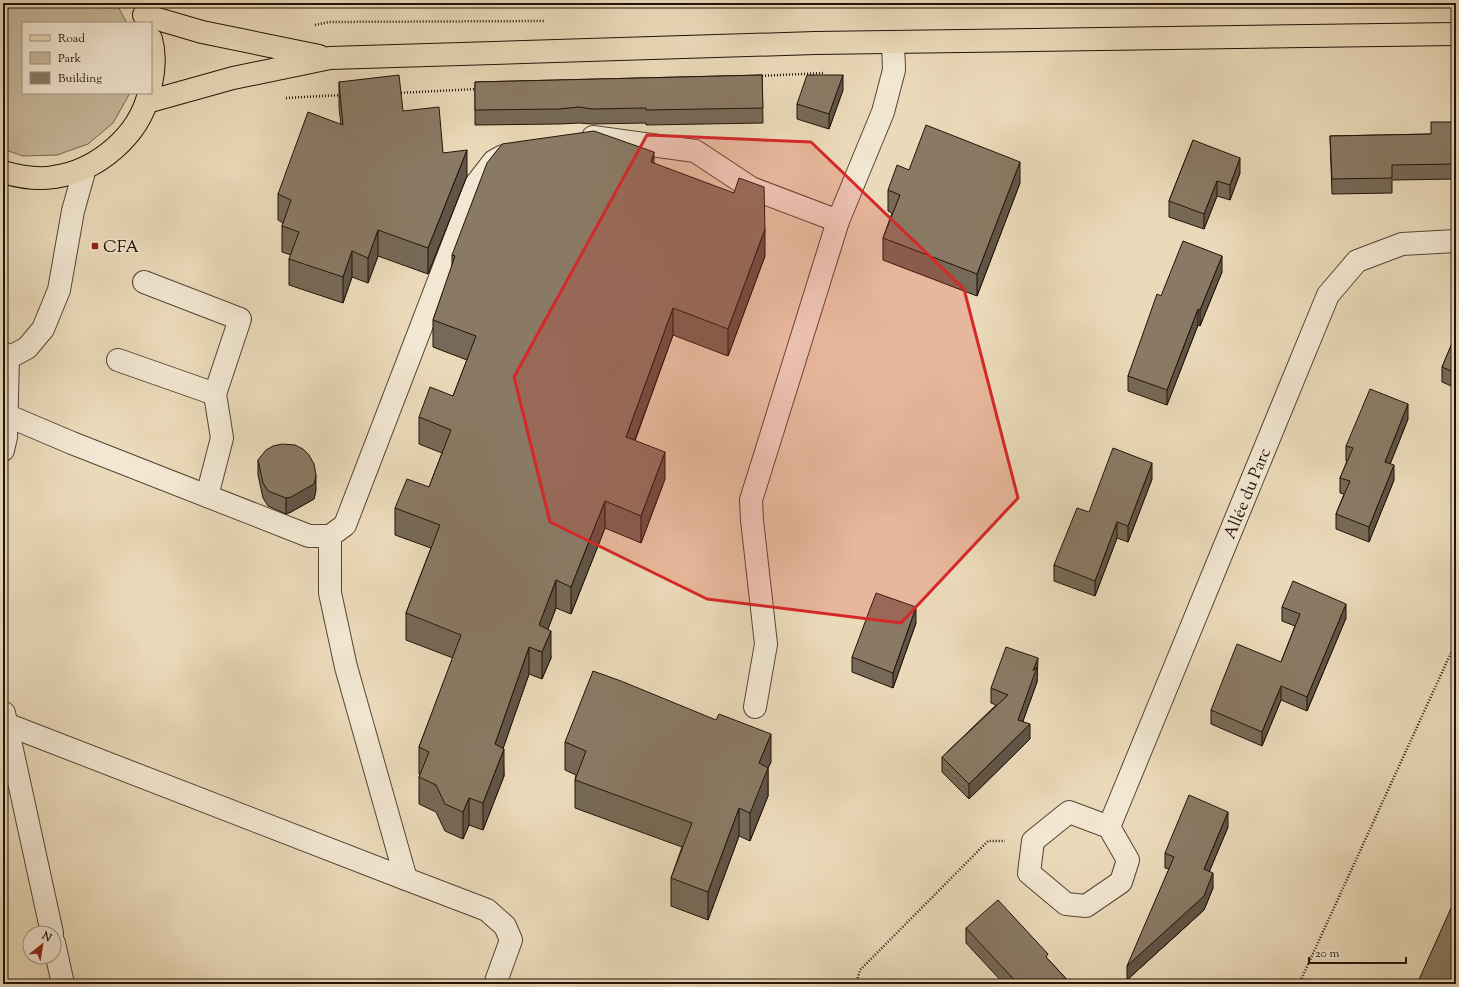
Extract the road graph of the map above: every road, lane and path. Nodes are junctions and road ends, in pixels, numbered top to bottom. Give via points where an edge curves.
1 (142, 14) edge
2 (1456, 34) edge
3 (893, 42) junction
4 (152, 44) edge
5 (330, 58) junction
6 (831, 73) edge
7 (752, 76) edge
8 (152, 79) edge
9 (483, 89) edge
10 (152, 92) edge
11 (396, 93) edge
12 (149, 94) edge
13 (279, 95) dead end
14 (341, 95) edge
15 (573, 136) edge
16 (517, 147) edge
17 (85, 168) junction
18 (3, 172) edge
19 (838, 221) junction
20 (1456, 241) edge
21 (144, 282) dead end
22 (6, 355) edge
23 (118, 360) dead end
24 (215, 394) junction
25 (6, 415) junction
26 (3, 450) edge
27 (207, 496) junction
28 (330, 536) junction
29 (1456, 642) edge
30 (755, 707) dead end
31 (4, 717) edge
32 (1109, 827) junction
33 (1033, 841) junction
34 (406, 879) junction
35 (50, 925) edge
36 (59, 965) edge
37 (63, 984) edge
38 (496, 984) edge
39 (856, 984) edge
40 (1299, 984) edge

1 - 5 main road via 202,32
2 - 3 main road
3 - 5 main road
3 - 19 street via 894,70 883,112
4 - 8 main road
5 - 10 main road
6 - 7 path
9 - 11 path
12 - 17 main road via 132,129 111,152
13 - 14 path via 286,98
15 - 19 street via 695,151 751,188
16 - 28 street via 494,161 476,184 345,525
17 - 18 main road via 54,177 22,178
17 - 22 street via 73,211 59,290 43,329 27,348
19 - 30 street via 751,500 766,644
20 - 32 street, Allée du Parc via 1402,244 1357,261 1328,295
21 - 24 street via 240,319
22 - 25 street
23 - 24 street
24 - 27 street via 222,438
25 - 26 street
25 - 27 street
27 - 28 street via 309,536
28 - 34 street via 330,593 346,667
29 - 40 path
31 - 34 street
31 - 35 street
32 - 33 street via 1069,812
32 - 33 street via 1128,860 1121,882 1086,906 1066,904 1029,873
33 - 39 path via 988,841 860,970
34 - 38 street via 487,910 505,926 511,940
36 - 37 street

